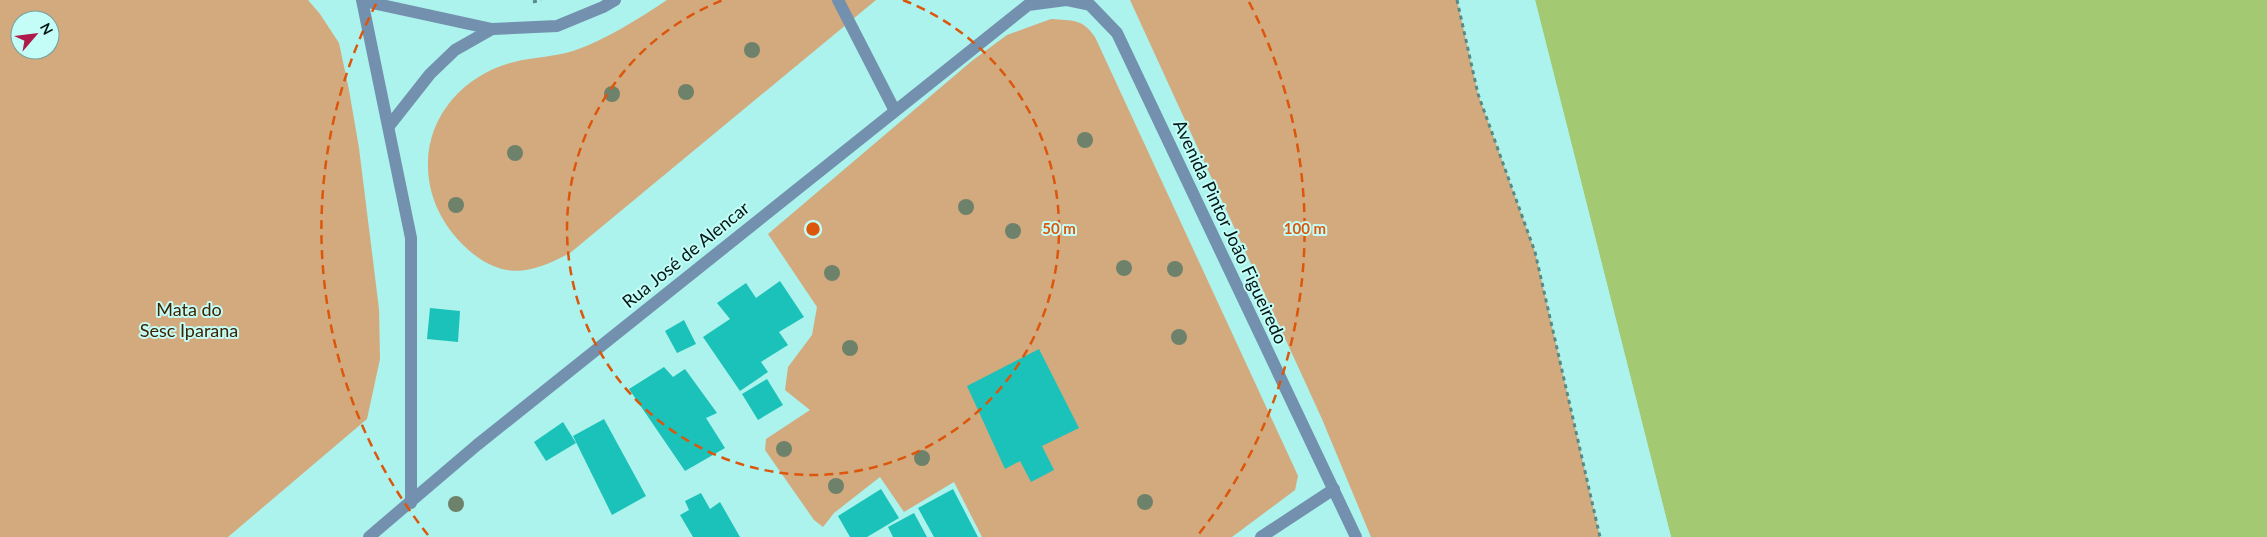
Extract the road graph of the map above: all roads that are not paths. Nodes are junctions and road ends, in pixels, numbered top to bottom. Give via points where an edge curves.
1 (362, 0) edge
2 (615, 0) edge
3 (838, 0) edge
4 (1028, 5) joint
5 (492, 29) junction
6 (895, 111) junction
7 (389, 126) junction
8 (1334, 489) junction
9 (411, 503) junction
10 (369, 537) edge
11 (1261, 537) edge
12 (1356, 537) edge

1 - 5 street
1 - 7 street
2 - 5 street via 557,26
3 - 6 street
4 - 6 street, Rua José de Alencar
4 - 8 street, Avenida Pintor João Figueiredo via 1066,0 1090,5 1117,33
5 - 7 street via 455,50 430,74
6 - 9 street, Rua José de Alencar via 477,445
7 - 9 street via 411,238
8 - 11 street
8 - 12 street, Avenida Pintor João Figueiredo
9 - 10 street, Rua José de Alencar

